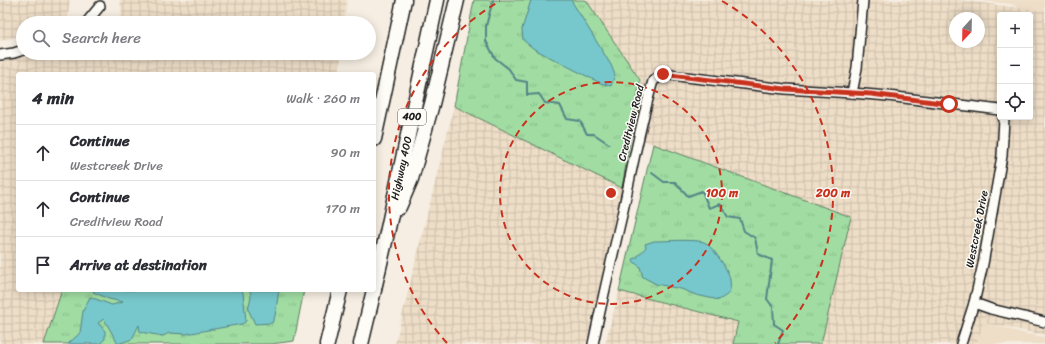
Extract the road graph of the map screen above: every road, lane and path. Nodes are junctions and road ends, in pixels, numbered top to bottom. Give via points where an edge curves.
1 (404, 0) edge
2 (437, 0) edge
3 (457, 0) edge
4 (863, 0) edge
5 (100, 6) dead end
6 (92, 16) edge
7 (16, 52) edge
8 (0, 55) edge
9 (852, 93) junction
10 (997, 110) edge
11 (1004, 120) edge
12 (376, 130) edge
13 (387, 233) junction
14 (376, 281) edge
15 (340, 292) edge
16 (374, 292) edge
17 (974, 303) junction
18 (1045, 322) edge
19 (327, 344) edge
20 (361, 344) edge
21 (593, 344) edge
22 (961, 344) edge

1 - 12 highway
2 - 13 highway, Highway 400 / 400
3 - 13 highway via 412,178
4 - 9 street
5 - 6 street
7 - 8 street
9 - 10 street
9 - 21 street, Creditview Road via 785,89 663,74 653,81
11 - 17 street, Westcreek Drive via 1002,156
13 - 14 highway, Highway 400 / 400
15 - 19 highway
16 - 20 highway, Highway 400 / 400
17 - 18 street
17 - 22 street, Westcreek Drive

